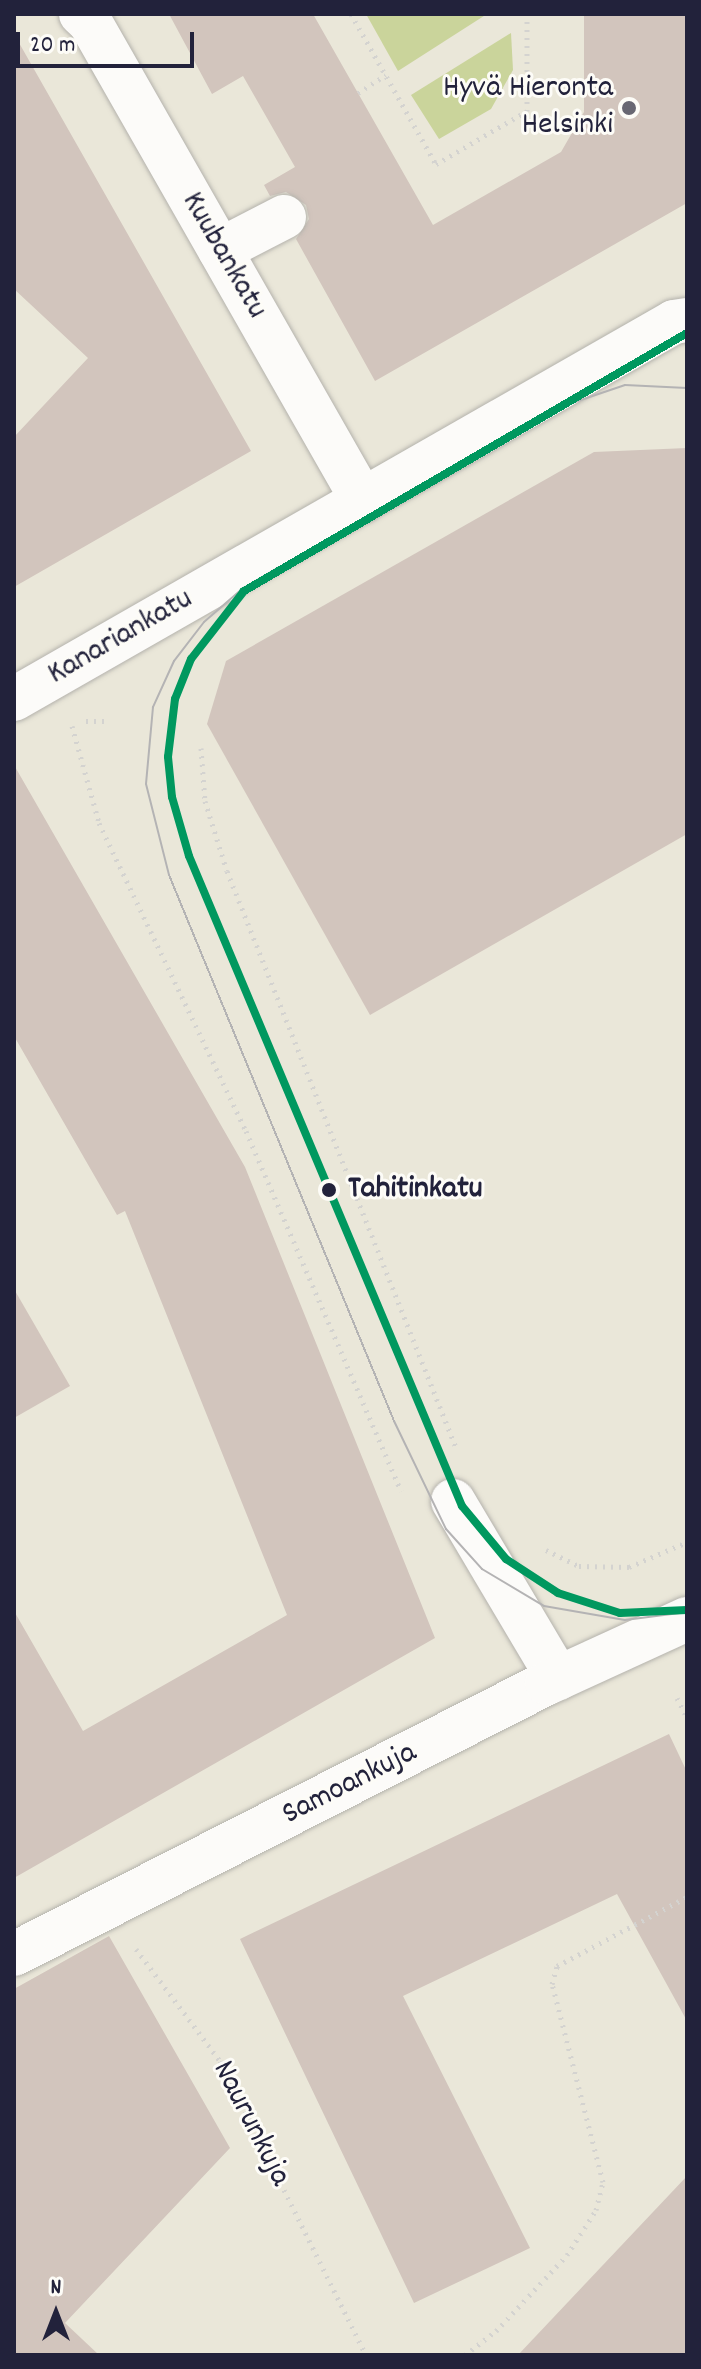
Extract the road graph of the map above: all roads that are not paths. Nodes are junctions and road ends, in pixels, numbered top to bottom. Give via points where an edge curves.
1 (81, 14) edge
2 (284, 217) dead end
3 (220, 250) junction
4 (687, 320) edge
5 (363, 501) junction
6 (14, 699) edge
7 (453, 1501) dead end
8 (687, 1619) edge
9 (558, 1678) junction
10 (14, 1954) edge

1 - 3 street, Kuubankatu
2 - 3 street
3 - 5 street, Kuubankatu
4 - 5 street, Kanariankatu via 674,322
5 - 6 street, Kanariankatu
7 - 9 street
8 - 9 street, Samoankuja
9 - 10 street, Samoankuja

